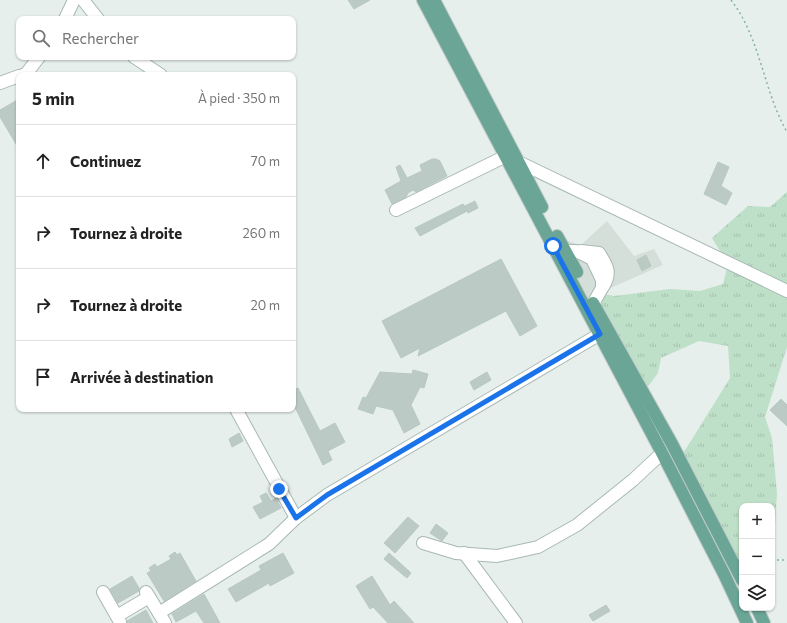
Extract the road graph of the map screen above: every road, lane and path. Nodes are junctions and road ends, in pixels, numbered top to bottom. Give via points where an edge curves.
1 (74, 0) edge
2 (83, 0) edge
3 (432, 0) edge
4 (731, 0) edge
5 (66, 16) edge
6 (96, 16) edge
7 (37, 60) edge
8 (138, 60) edge
9 (28, 72) edge
10 (156, 72) edge
11 (16, 77) edge
12 (0, 83) edge
13 (787, 132) edge
14 (506, 156) junction
15 (518, 161) junction
16 (396, 210) dead end
17 (571, 251) junction
18 (787, 291) edge
19 (593, 304) junction
20 (600, 334) junction
21 (238, 412) edge
22 (662, 453) junction
23 (296, 518) junction
24 (423, 543) dead end
25 (464, 553) junction
26 (775, 560) edge
27 (787, 560) edge
28 (739, 575) edge
29 (103, 592) dead end
30 (758, 611) edge
31 (162, 618) edge
32 (119, 620) edge
33 (516, 623) edge
34 (747, 623) edge
35 (764, 623) edge

1 - 5 street
2 - 6 street
3 - 14 main road via 430,12
3 - 15 main road
4 - 13 path via 753,38
7 - 9 street
8 - 10 street
11 - 12 street
14 - 15 street
14 - 16 street
14 - 20 main road
15 - 17 main road
15 - 18 street
17 - 19 main road
17 - 19 street via 592,259 602,280 602,288
19 - 28 main road via 672,444
20 - 22 main road
20 - 23 street via 327,495
21 - 23 street
22 - 25 street via 577,526 538,548 497,556
22 - 34 main road
23 - 31 street via 269,544
24 - 25 street
25 - 33 street
26 - 27 path
29 - 32 street
30 - 35 main road
31 - 32 street via 148,594

